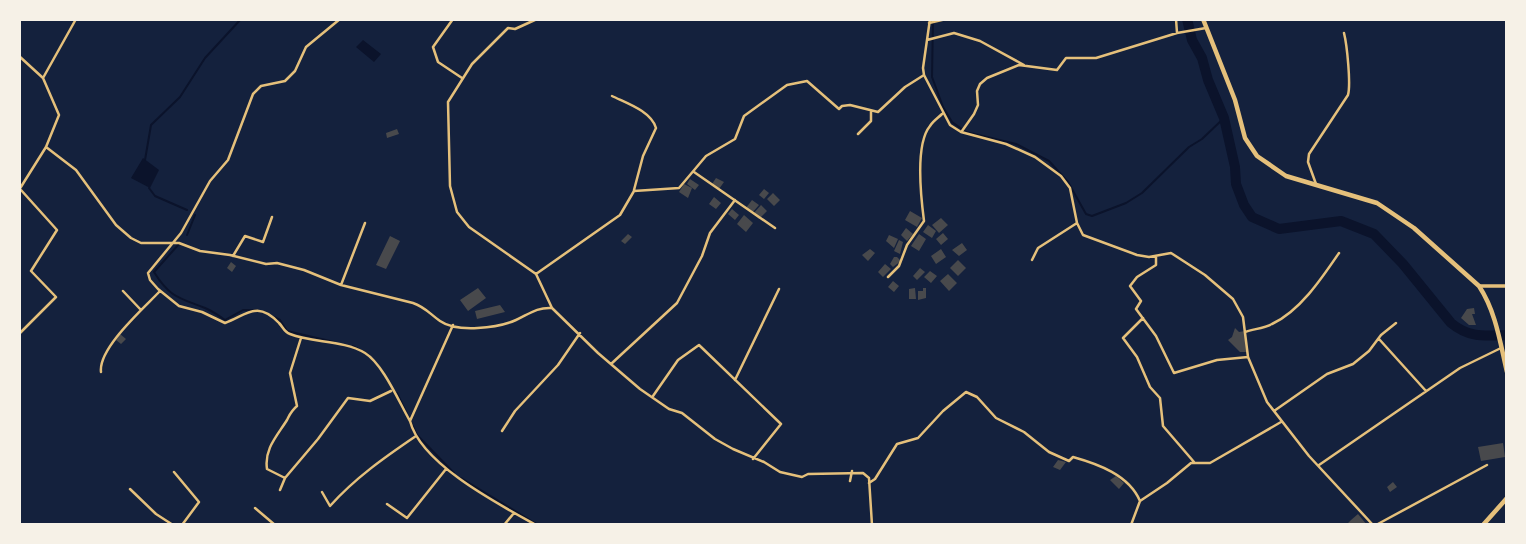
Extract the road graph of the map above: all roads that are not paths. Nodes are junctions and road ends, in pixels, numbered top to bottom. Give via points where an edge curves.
1 (76, 19) edge
2 (340, 19) edge
3 (453, 19) edge
4 (537, 19) edge
5 (946, 19) edge
6 (1176, 19) edge
7 (1203, 19) edge
8 (930, 21) edge
9 (1206, 28) junction
10 (1177, 33) junction
11 (1344, 33) dead end
12 (927, 39) junction
13 (19, 57) edge
14 (1024, 65) junction
15 (924, 75) junction
16 (43, 78) junction
17 (462, 78) junction
18 (612, 96) dead end
19 (872, 112) junction
20 (942, 114) junction
21 (962, 130) junction
22 (858, 134) dead end
23 (46, 147) junction
24 (694, 172) junction
25 (1316, 184) junction
26 (20, 190) edge
27 (634, 191) junction
28 (735, 200) junction
29 (272, 217) dead end
30 (365, 223) dead end
31 (1077, 223) junction
32 (775, 228) dead end
33 (174, 243) junction
34 (1339, 253) dead end
35 (233, 256) junction
36 (1157, 256) junction
37 (1031, 260) dead end
38 (536, 274) junction
39 (888, 277) dead end
40 (341, 285) junction
41 (1479, 286) junction
42 (1507, 286) edge
43 (779, 289) dead end
44 (123, 291) dead end
45 (160, 291) junction
46 (552, 307) junction
47 (141, 310) junction
48 (1143, 318) junction
49 (1396, 323) dead end
50 (454, 325) junction
51 (1245, 332) junction
52 (19, 334) edge
53 (580, 334) junction
54 (301, 336) junction
55 (1379, 339) junction
56 (1501, 348) junction
57 (1248, 357) junction
58 (611, 364) junction
59 (101, 372) dead end
60 (1507, 372) edge
61 (735, 380) junction
62 (392, 390) junction
63 (1426, 391) junction
64 (653, 396) junction
65 (1274, 411) junction
66 (410, 421) junction
67 (1282, 422) junction
68 (502, 431) dead end
69 (416, 436) junction
70 (753, 459) junction
71 (1194, 462) junction
72 (1487, 465) dead end
73 (1318, 466) junction
74 (446, 469) junction
75 (852, 471) junction
76 (174, 472) dead end
77 (285, 478) junction
78 (850, 481) dead end
79 (869, 483) junction
80 (130, 489) dead end
81 (279, 490) dead end
82 (322, 492) dead end
83 (1507, 498) edge
84 (1140, 500) junction
85 (387, 504) dead end
86 (1504, 506) edge
87 (255, 508) dead end
88 (514, 513) junction
89 (173, 525) edge
90 (182, 525) edge
91 (275, 525) edge
92 (504, 525) edge
93 (536, 525) edge
94 (872, 525) edge
95 (1130, 525) edge
96 (1375, 525) edge
97 (1483, 525) edge

1 - 16 street
2 - 33 street via 306,47 285,81 261,86 253,94 231,155
3 - 17 street via 433,47 438,62
4 - 17 street via 508,28
5 - 8 street
6 - 10 street
7 - 9 main road
8 - 12 street
9 - 10 street
9 - 25 main road via 1251,148 1286,176
10 - 14 street via 1097,58 1066,58 1057,70
11 - 25 street via 1350,86 1309,154
12 - 14 street via 954,33 980,41
12 - 15 street
13 - 16 street
14 - 21 street via 1007,68 980,84 978,105
15 - 19 street via 883,110
15 - 20 street
16 - 23 street via 59,116
17 - 38 street via 448,102 450,186 457,212 469,227
18 - 27 street via 654,121 656,128
19 - 22 street
19 - 24 street via 850,105 839,109 807,81 787,85 744,116 735,139 706,156
20 - 21 street via 950,125
20 - 39 street via 922,143 924,221
21 - 31 street via 1006,144 1049,166 1070,188
23 - 26 street
23 - 33 street via 76,170 131,238
24 - 27 street via 677,190
24 - 28 street
25 - 41 main road via 1357,195 1394,213
26 - 52 street via 57,230 31,271 57,297
27 - 38 street via 620,215
28 - 32 street
28 - 58 street via 710,233 677,303
29 - 35 street via 262,242 245,236
30 - 40 street
31 - 36 street via 1083,235 1122,251
31 - 37 street via 1038,248
33 - 35 street
33 - 45 street via 148,273
34 - 51 street via 1294,308 1272,324
35 - 40 street via 286,265
36 - 48 street via 1156,265 1130,286 1141,302 1136,309
36 - 51 street via 1171,253 1180,258 1233,299
38 - 46 street
40 - 50 street via 413,303 442,323
41 - 42 main road
41 - 56 main road via 1490,304
43 - 61 street
44 - 47 street
45 - 47 street
45 - 54 street via 182,307 225,323 247,311 261,312 284,330
46 - 50 street via 487,328
46 - 53 street
47 - 59 street via 103,357
48 - 57 street via 1174,373 1217,360
48 - 71 street via 1123,338 1160,398 1163,426
49 - 55 street
50 - 66 street
51 - 57 street
53 - 58 street
53 - 68 street
54 - 62 street via 366,354
54 - 77 street via 290,373 297,406 267,455 267,469
55 - 63 street
55 - 65 street via 1353,364 1327,374
56 - 60 main road
56 - 63 street
57 - 65 street
58 - 64 street
61 - 64 street via 699,345 678,360
61 - 70 street via 780,424
62 - 66 street
62 - 77 street via 370,401 348,398
63 - 73 street
64 - 70 street
65 - 67 street
66 - 69 street
67 - 71 street via 1210,463
67 - 73 street
69 - 74 street
69 - 82 street via 350,484 331,506
70 - 75 street via 802,477
71 - 84 street
72 - 96 street
73 - 96 street
74 - 85 street via 407,518
74 - 88 street
75 - 78 street
75 - 79 street via 863,473
76 - 90 street via 199,502
77 - 81 street
79 - 84 street via 897,444 918,438 963,392 970,392 996,418 1055,455 1114,473
79 - 94 street
80 - 89 street
83 - 86 main road
84 - 95 street
86 - 97 main road
87 - 91 street
88 - 92 street
88 - 93 street

